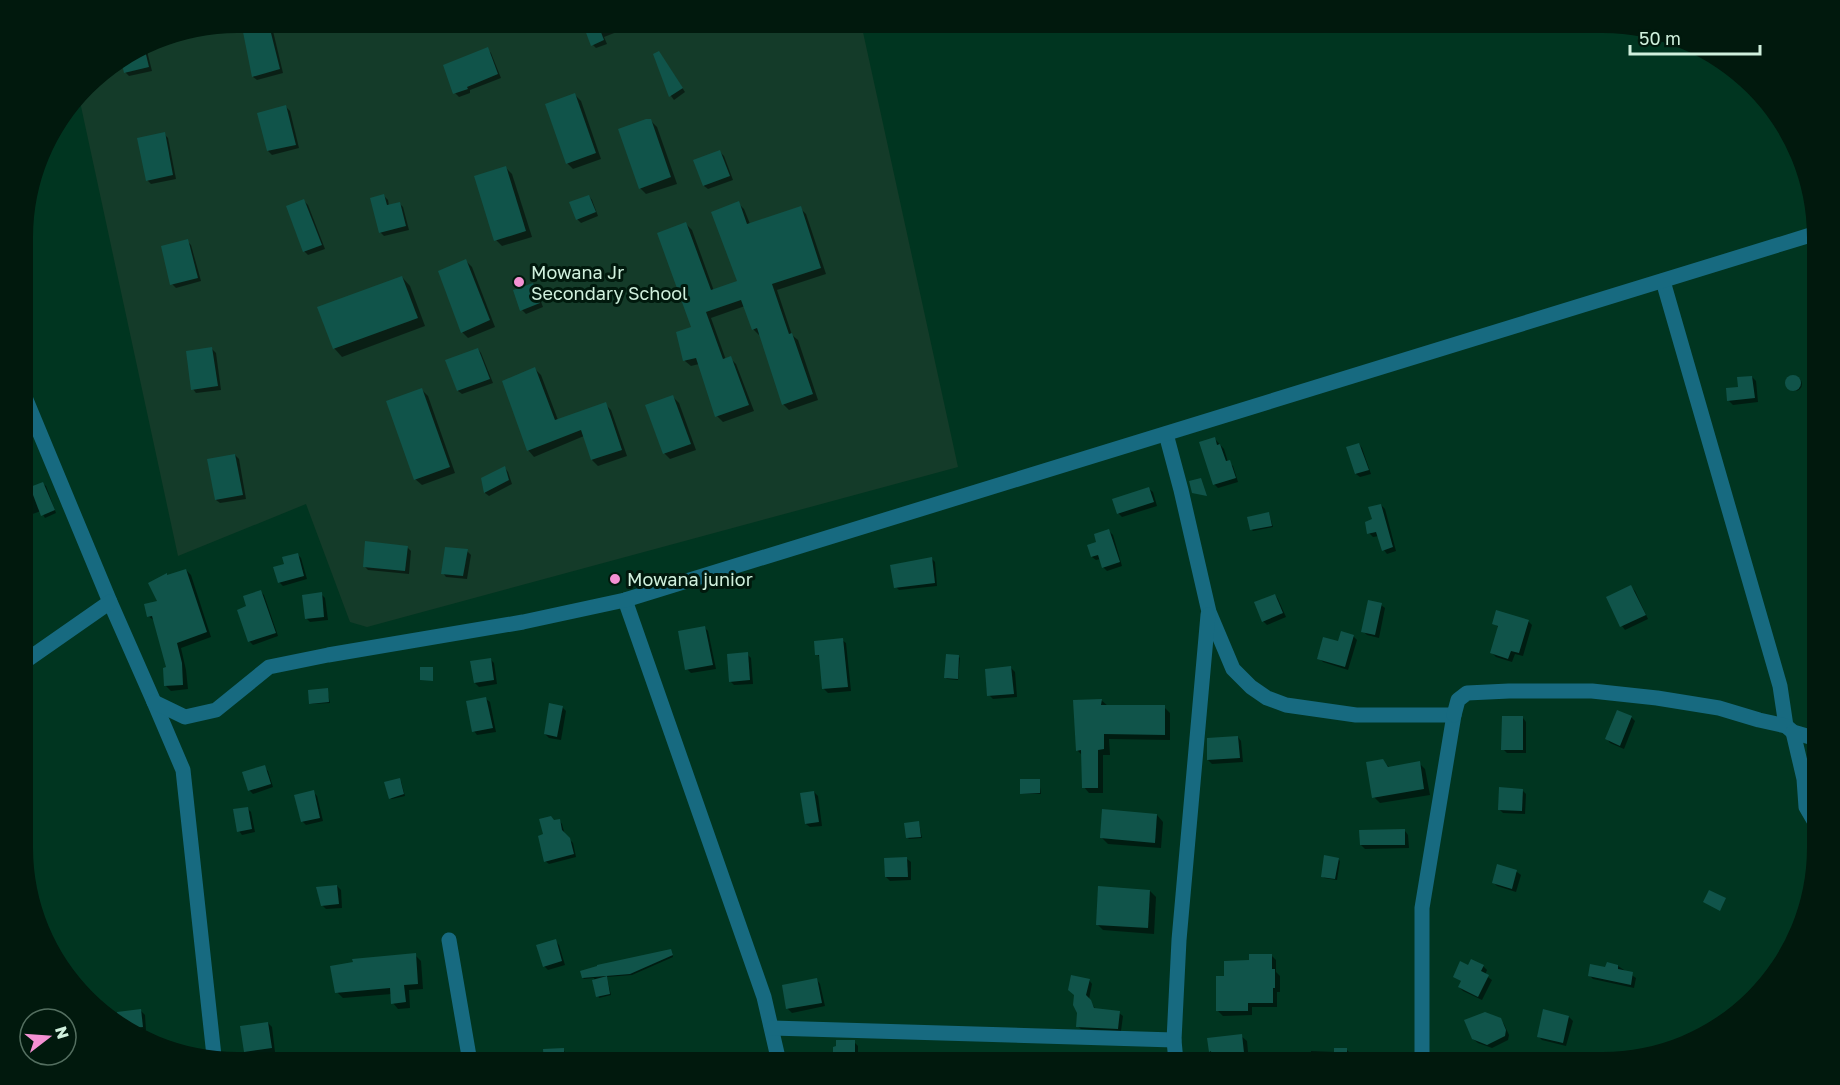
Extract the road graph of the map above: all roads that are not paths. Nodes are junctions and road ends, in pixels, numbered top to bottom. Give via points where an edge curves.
1 (1807, 236) edge
2 (1663, 281) junction
3 (33, 417) edge
4 (1166, 434) junction
5 (625, 600) junction
6 (110, 602) junction
7 (1209, 612) junction
8 (33, 657) edge
9 (154, 702) junction
10 (1454, 715) junction
11 (1790, 729) junction
12 (1807, 735) edge
13 (1807, 809) edge
14 (448, 940) dead end
15 (772, 1028) junction
16 (1174, 1040) junction
17 (213, 1050) edge
18 (468, 1052) edge
19 (777, 1052) edge
20 (1175, 1052) edge
21 (1422, 1052) edge

1 - 2 street
2 - 4 street
2 - 11 street
3 - 6 street
4 - 5 street
4 - 7 street
5 - 9 street via 269,667 216,710 185,717
5 - 15 street
6 - 8 street
6 - 9 street
7 - 10 street via 1233,669 1267,698 1286,705 1356,715
7 - 16 street via 1179,940
9 - 17 street via 183,770
10 - 11 street via 1458,700 1467,693 1592,691 1719,708
10 - 21 street via 1422,908
11 - 12 street
11 - 13 street via 1804,779
14 - 18 street
15 - 16 street
15 - 19 street
16 - 20 street

